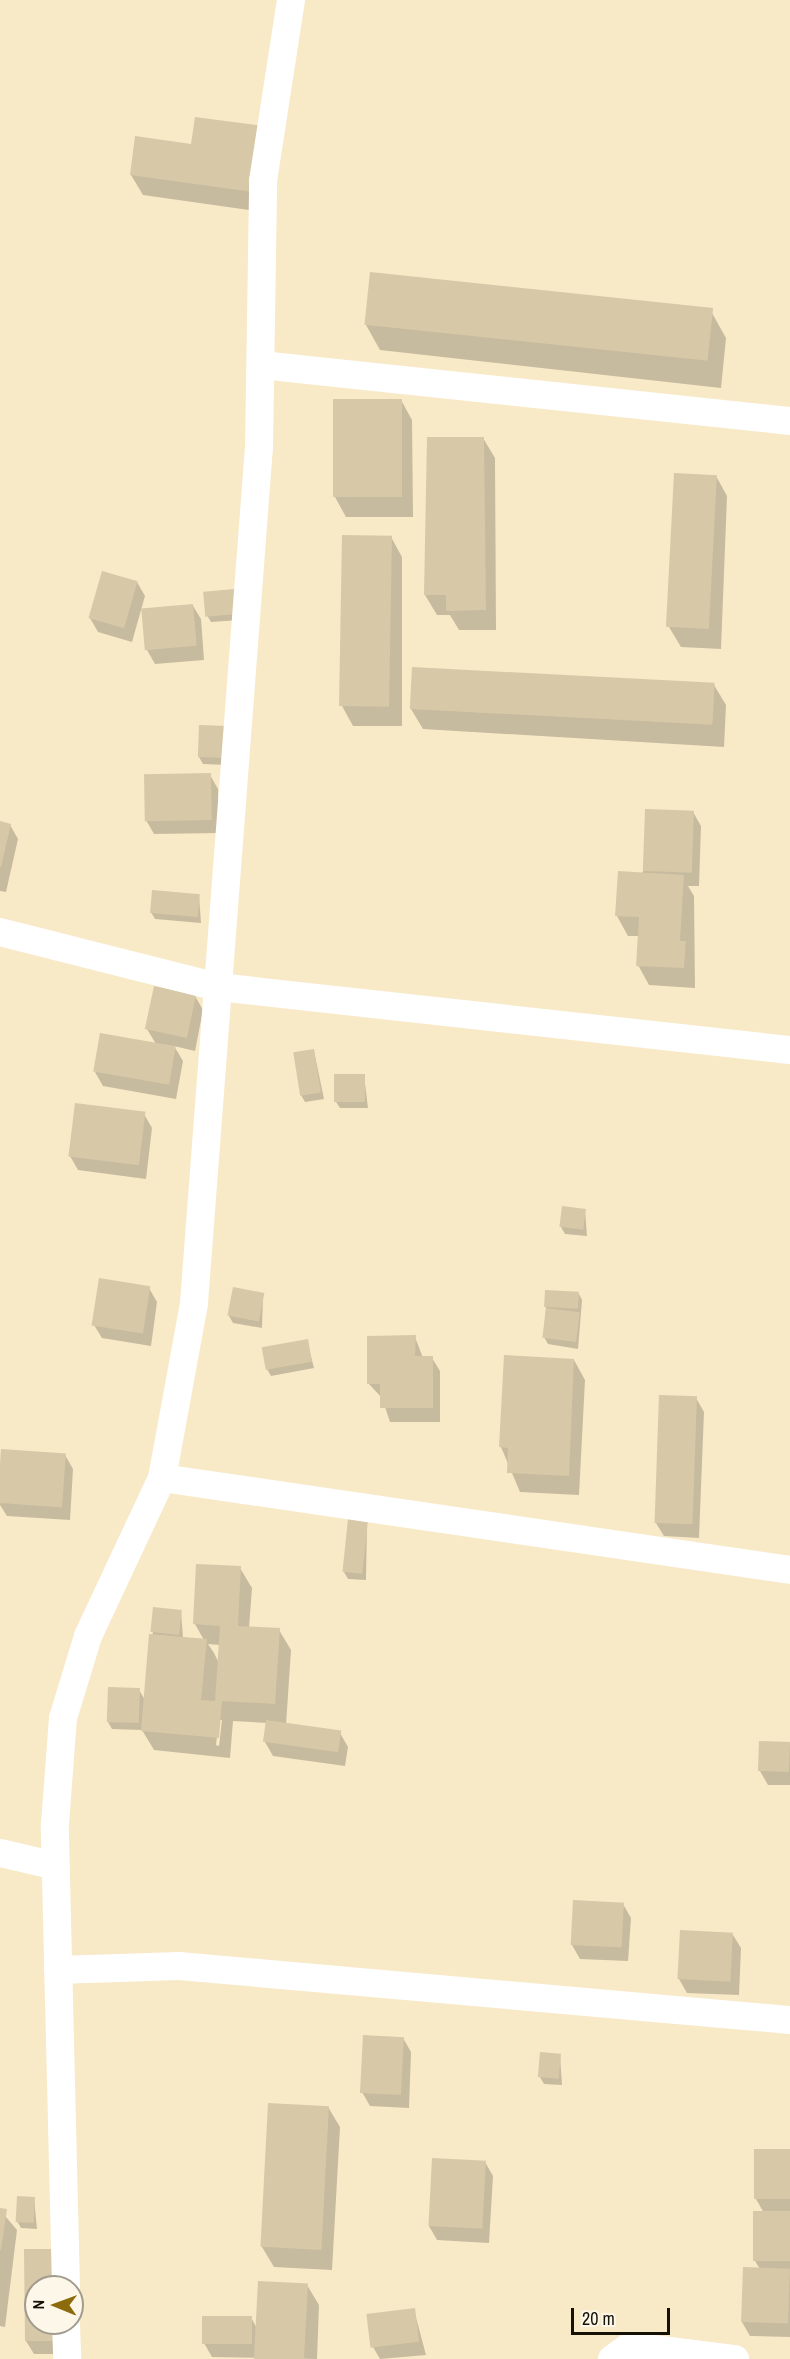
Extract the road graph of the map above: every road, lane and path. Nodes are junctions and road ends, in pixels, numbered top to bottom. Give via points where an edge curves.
1 (291, 0) edge
2 (261, 365) junction
3 (790, 421) edge
4 (0, 932) edge
5 (218, 987) junction
6 (790, 1050) edge
7 (162, 1478) junction
8 (790, 1570) edge
9 (0, 1853) edge
10 (56, 1866) junction
11 (58, 1970) junction
12 (790, 2020) edge
13 (66, 2275) edge
14 (66, 2335) edge
15 (67, 2359) edge
16 (612, 2359) edge
17 (735, 2359) edge

1 - 2 street via 264,181
2 - 3 street
2 - 5 street
4 - 5 street
5 - 6 street
5 - 7 street via 194,1303
7 - 8 street
7 - 10 street via 88,1636 63,1718
9 - 10 street
10 - 11 street
11 - 12 street via 179,1966
11 - 13 street
14 - 15 street
16 - 17 street via 630,2346

